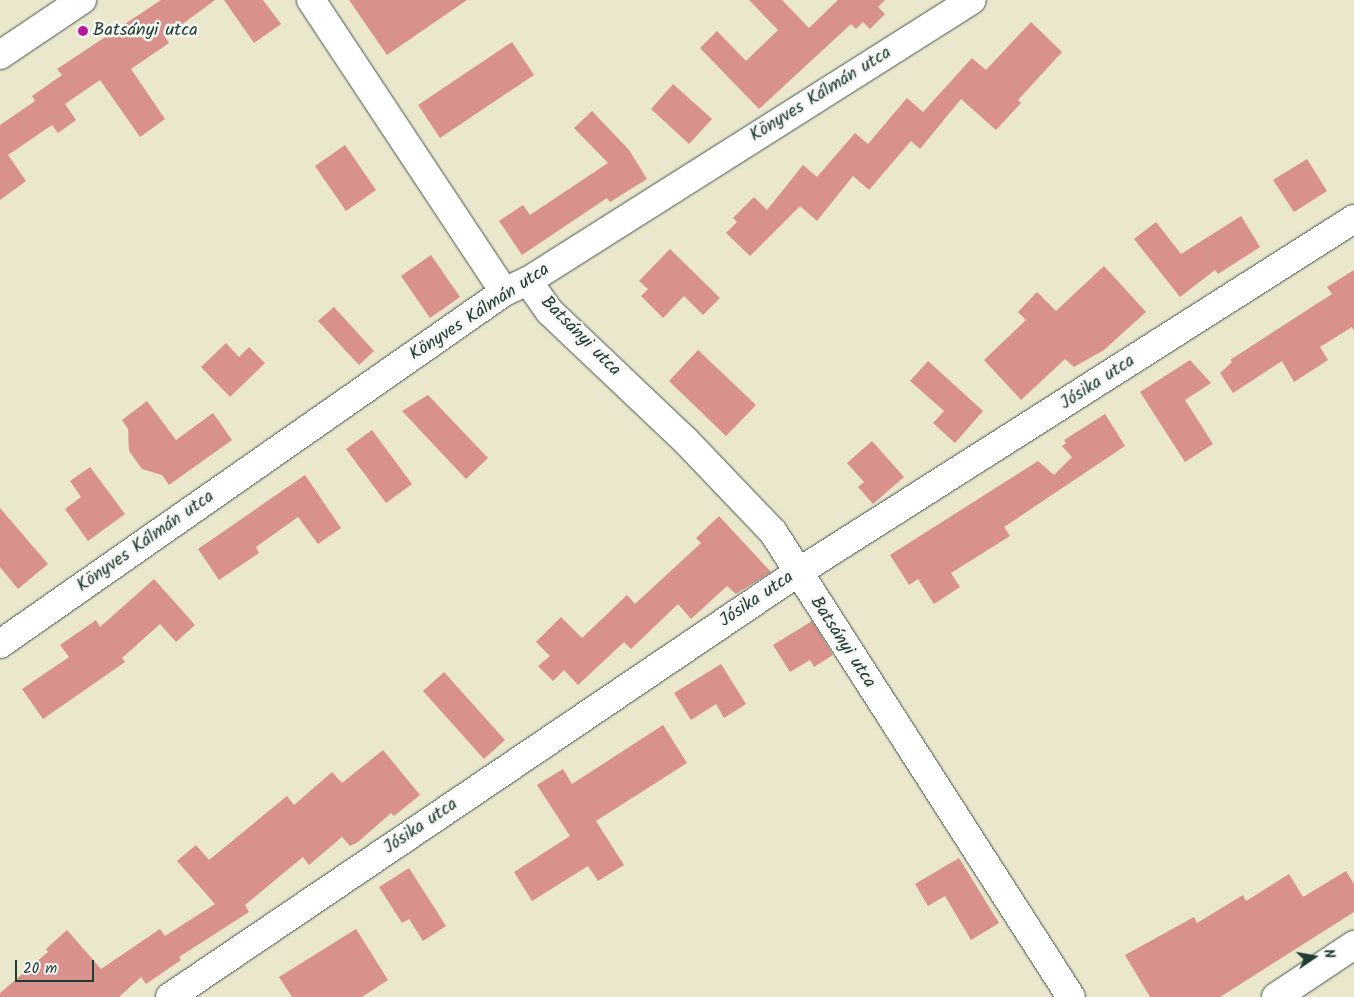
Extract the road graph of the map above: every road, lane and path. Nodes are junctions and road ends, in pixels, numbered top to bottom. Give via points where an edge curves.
1 (82, 0) edge
2 (311, 0) edge
3 (972, 0) edge
4 (0, 55) edge
5 (1354, 219) edge
6 (516, 287) junction
7 (797, 573) junction
8 (0, 644) edge
9 (1354, 945) edge
10 (170, 997) edge
11 (1071, 997) edge
12 (1276, 997) edge

1 - 4 street
2 - 6 street, Batsányi utca
3 - 6 street, Könyves Kálmán utca
5 - 7 street, Jósika utca
6 - 7 street, Batsányi utca via 549,311 686,441 773,532
6 - 8 street, Könyves Kálmán utca
7 - 10 street, Jósika utca
7 - 11 street, Batsányi utca
9 - 12 street

